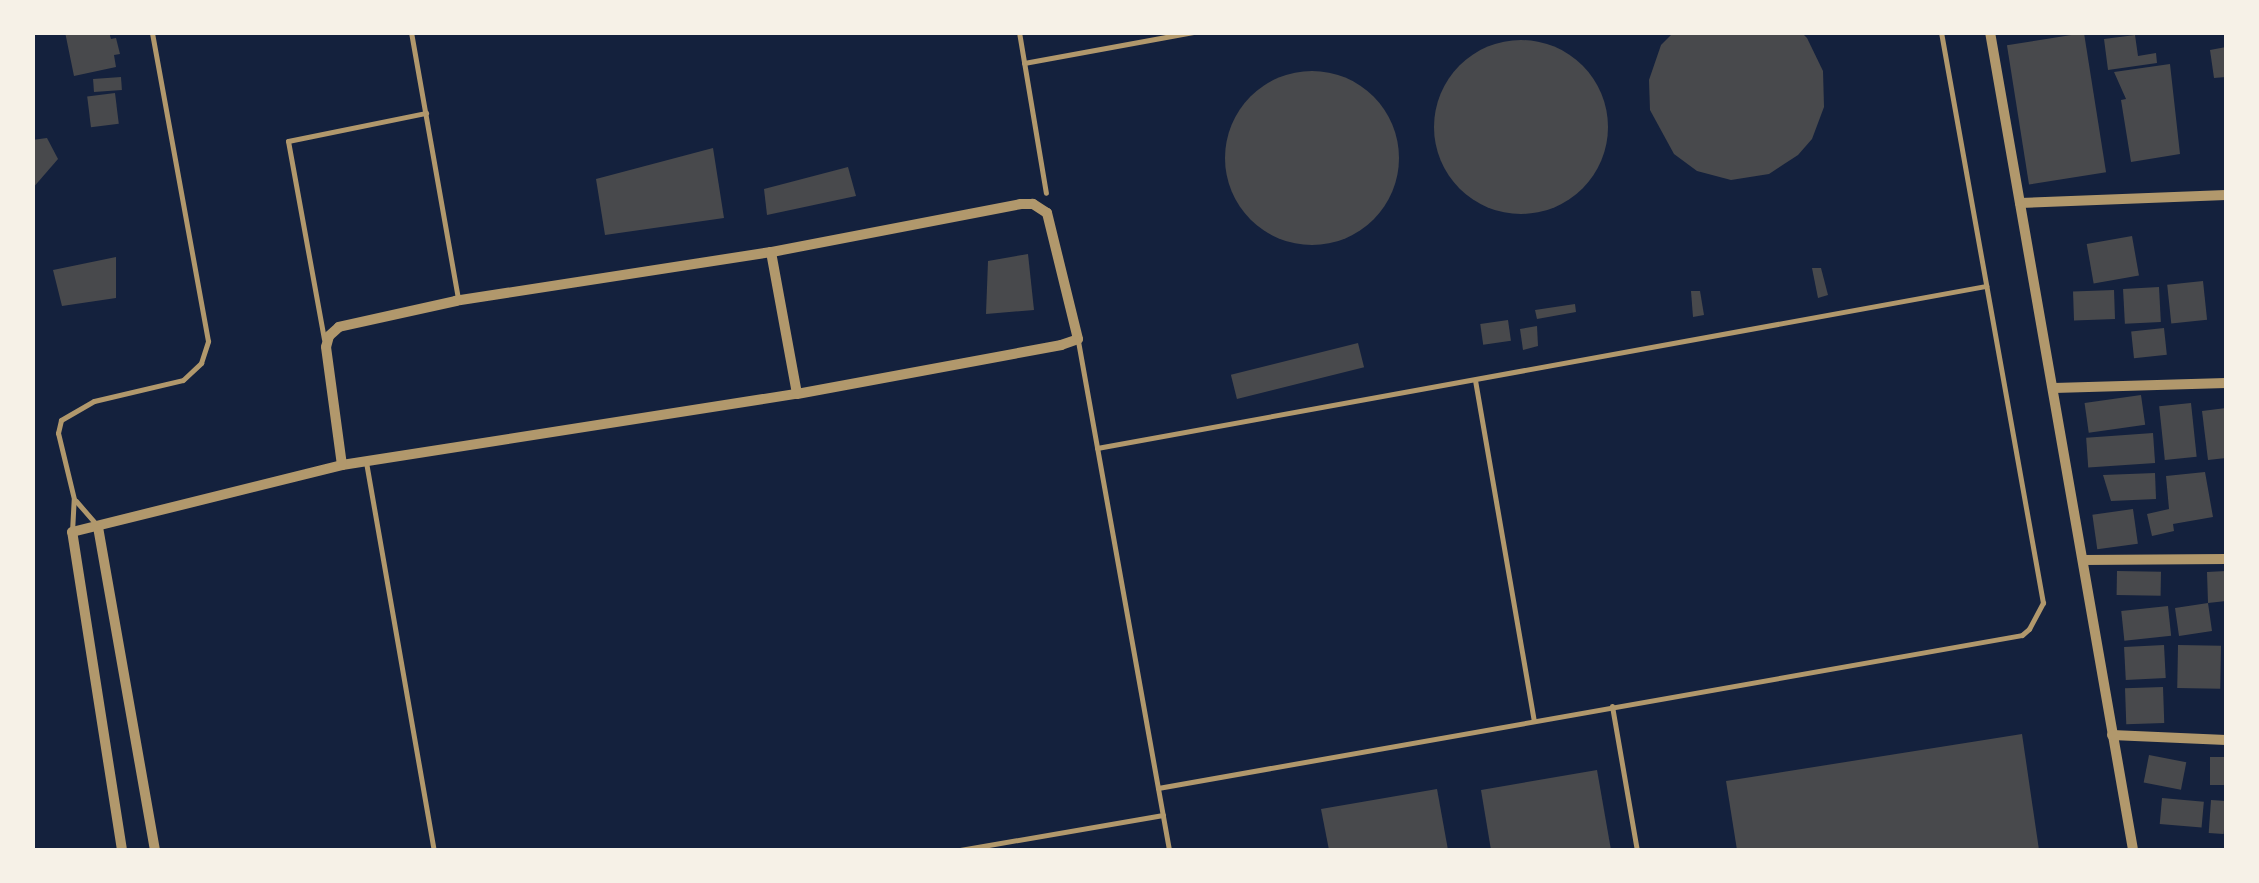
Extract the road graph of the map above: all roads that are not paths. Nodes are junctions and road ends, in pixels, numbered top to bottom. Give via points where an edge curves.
1 (152, 32) edge
2 (411, 32) edge
3 (1018, 32) edge
4 (1193, 32) edge
5 (1941, 32) edge
6 (1990, 32) edge
7 (1024, 63) junction
8 (426, 113) junction
9 (1046, 193) dead end
10 (2226, 195) edge
11 (2020, 204) junction
12 (771, 252) junction
13 (1986, 286) junction
14 (459, 301) junction
15 (1078, 339) junction
16 (326, 347) junction
17 (1475, 380) junction
18 (2226, 383) edge
19 (2054, 388) junction
20 (796, 394) junction
21 (1098, 448) junction
22 (366, 462) junction
23 (342, 465) junction
24 (74, 499) junction
25 (98, 526) junction
26 (72, 532) junction
27 (2226, 559) edge
28 (2083, 560) junction
29 (1612, 706) junction
30 (1534, 720) junction
31 (2112, 734) junction
32 (2226, 740) edge
33 (1158, 788) junction
34 (1162, 814) junction
35 (122, 850) edge
36 (155, 850) edge
37 (434, 850) edge
38 (960, 850) edge
39 (1169, 850) edge
40 (1637, 850) edge
41 (2133, 850) edge

1 - 24 lane via 208,341 200,363 183,380 94,402 61,420 58,433
2 - 8 lane
3 - 7 lane
4 - 7 lane
5 - 13 lane
6 - 11 street
7 - 9 lane
8 - 14 lane
8 - 16 lane via 288,140
10 - 11 street
11 - 19 street
12 - 14 street
12 - 15 street via 1033,204 1047,213
12 - 20 street
13 - 17 lane
13 - 29 lane via 2043,603 2036,622 2022,635
14 - 16 street via 339,328
15 - 20 street
15 - 21 lane
16 - 23 street
17 - 21 lane
17 - 30 lane
18 - 19 street
19 - 28 street
20 - 22 street
21 - 33 lane
22 - 23 street
22 - 37 lane
23 - 25 street
24 - 25 lane
24 - 26 lane
25 - 26 street
25 - 36 street
26 - 35 street
27 - 28 street
28 - 31 street
29 - 30 lane
29 - 40 lane
30 - 33 lane
31 - 32 street
31 - 41 street
33 - 34 lane
34 - 38 lane
34 - 39 lane

